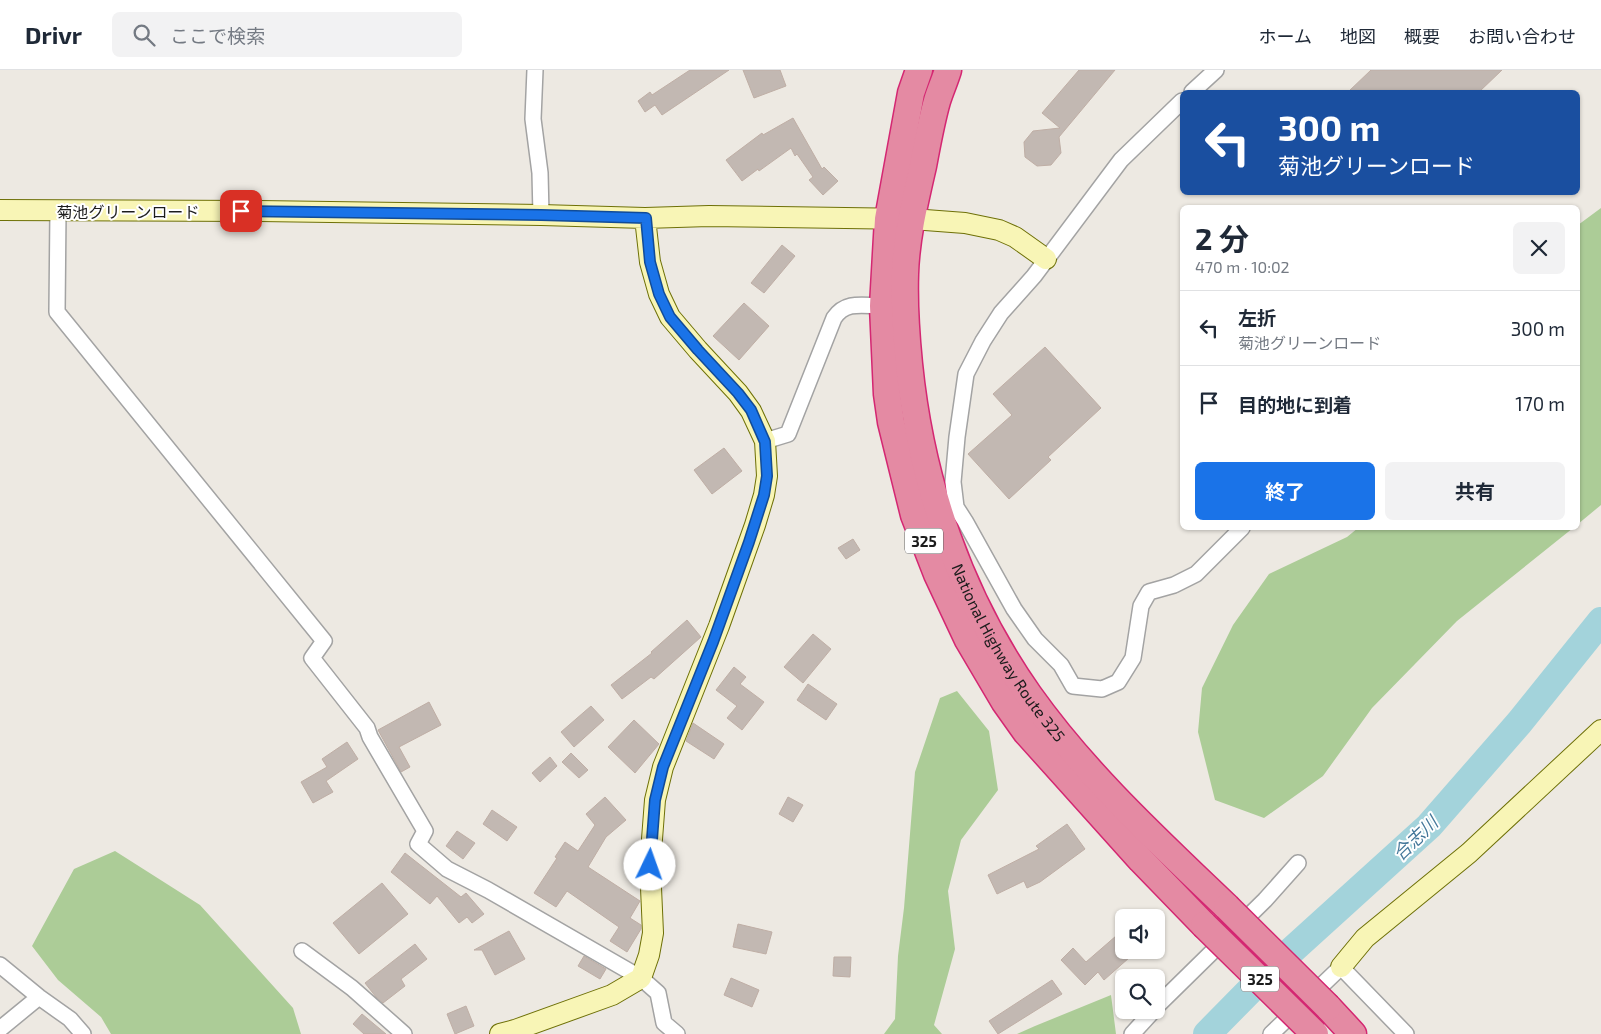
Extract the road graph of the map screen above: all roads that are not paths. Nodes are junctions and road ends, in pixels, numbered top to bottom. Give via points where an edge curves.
1 (535, 70) edge
2 (919, 70) edge
3 (948, 70) edge
4 (1216, 70) edge
5 (1194, 90) edge
6 (1180, 103) edge
7 (0, 210) edge
8 (58, 211) junction
9 (541, 215) junction
10 (646, 218) junction
11 (900, 219) junction
12 (1046, 259) junction
13 (883, 306) junction
14 (765, 442) junction
15 (1240, 530) edge
16 (1601, 730) edge
17 (1298, 864) dead end
18 (302, 951) dead end
19 (0, 965) edge
20 (1341, 967) junction
21 (641, 978) junction
22 (39, 998) junction
23 (1165, 999) edge
24 (1146, 1019) edge
25 (0, 1029) edge
26 (83, 1034) edge
27 (404, 1034) edge
28 (500, 1034) edge
29 (677, 1034) edge
30 (1132, 1034) edge
31 (1271, 1034) edge
32 (1315, 1034) edge
33 (1352, 1034) edge
34 (1406, 1034) edge

1 - 9 street via 533,119
2 - 11 highway, National Highway Route 325 / 325 via 911,93
3 - 11 highway, National Highway Route 325 / 325
4 - 5 street
6 - 12 street via 1121,160
7 - 8 main road, 菊池グリーンロード
8 - 9 main road, 菊池グリーンロード
8 - 21 street via 57,312 324,641 312,658 367,728 426,831 418,844 447,869
9 - 10 main road, 菊池グリーンロード
10 - 11 main road, 菊池グリーンロード
10 - 14 main road via 650,262 670,317 751,410
11 - 12 main road, 菊池グリーンロード via 965,222 999,230 1016,237
11 - 13 highway, National Highway Route 325 / 325
11 - 33 highway, National Highway Route 325 / 325, bridge via 912,392 928,473 940,520 991,636 1029,695 1069,747
12 - 15 street via 1001,313 966,374 953,482 956,507 1014,610 1035,640 1061,665 1073,686 1102,689 1118,682 1134,658 1140,606 1150,592 1196,574
13 - 14 street via 848,306 840,310 788,434
13 - 32 highway, National Highway Route 325 / 325, bridge via 891,422 914,515 968,640 1004,701 1026,732 1141,860
14 - 21 main road via 767,476 755,525 716,635 663,767 655,800 650,865 654,933
16 - 20 main road via 1469,853 1365,938
17 - 23 street
18 - 27 street via 352,988
19 - 22 street
20 - 31 street
20 - 34 street
21 - 28 main road via 612,995
21 - 29 street via 658,993 664,1023
22 - 25 street
22 - 26 street via 70,1019
24 - 30 street

